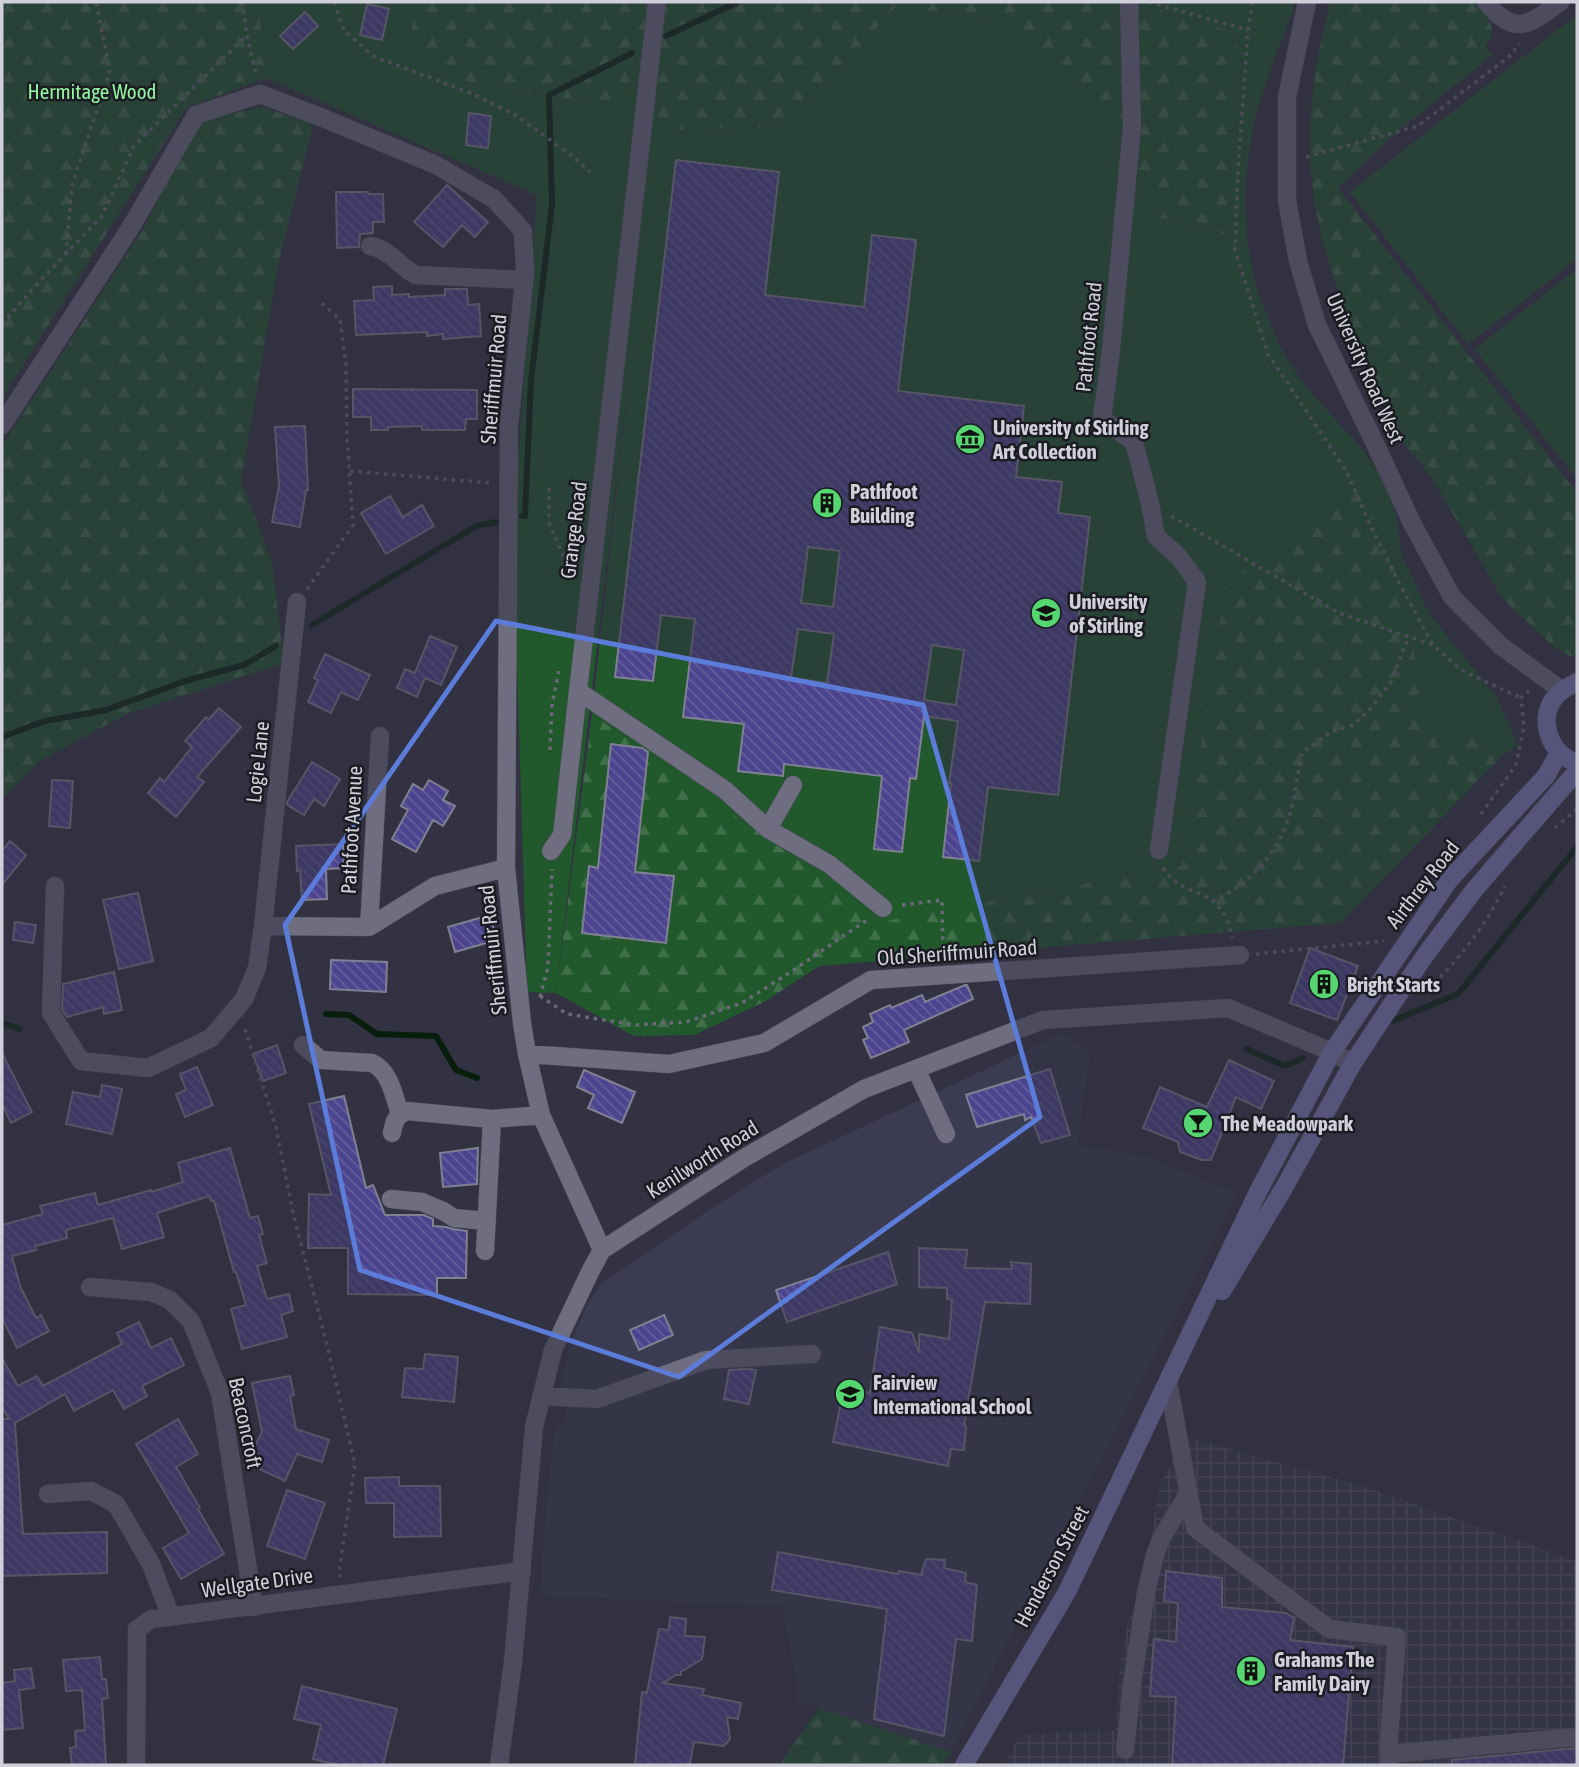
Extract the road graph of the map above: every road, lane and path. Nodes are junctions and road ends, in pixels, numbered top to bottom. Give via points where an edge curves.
1 (96, 2) edge
2 (242, 2) edge
3 (334, 2) edge
4 (657, 2) edge
5 (1129, 2) edge
6 (1148, 2) edge
7 (1307, 2) edge
8 (1486, 2) edge
9 (1560, 2) edge
10 (1537, 19) junction
11 (1248, 30) dead end
12 (247, 35) junction
13 (260, 94) junction
14 (1287, 163) junction
15 (590, 172) dead end
16 (370, 246) dead end
17 (66, 254) junction
18 (524, 280) junction
19 (320, 302) dead end
20 (2, 324) edge
21 (2, 425) edge
22 (350, 471) junction
23 (509, 484) junction
24 (1150, 503) junction
25 (298, 602) joint
26 (1409, 636) junction
27 (1543, 677) junction
28 (1577, 682) edge
29 (578, 691) junction
30 (1561, 691) junction
31 (1521, 698) junction
32 (380, 736) dead end
33 (1559, 753) junction
34 (1577, 763) edge
35 (1577, 773) edge
36 (793, 785) dead end
37 (1577, 809) edge
38 (1482, 813) dead end
39 (768, 829) junction
40 (1547, 836) dead end
41 (551, 851) dead end
42 (1160, 856) joint
43 (506, 868) junction
44 (1507, 881) dead end
45 (55, 886) dead end
46 (1212, 901) junction
47 (884, 908) junction
48 (263, 926) junction
49 (369, 927) junction
50 (1232, 938) dead end
51 (1408, 940) junction
52 (1240, 956) joint
53 (944, 975) junction
54 (1427, 989) dead end
55 (540, 996) dead end
56 (244, 999) junction
57 (303, 1045) dead end
58 (1332, 1052) junction
59 (527, 1054) junction
60 (1353, 1063) junction
61 (916, 1069) junction
62 (400, 1114) junction
63 (541, 1115) junction
64 (492, 1119) junction
65 (392, 1133) dead end
66 (946, 1134) dead end
67 (391, 1199) dead end
68 (487, 1221) junction
69 (602, 1250) junction
70 (485, 1251) dead end
71 (90, 1287) dead end
72 (812, 1354) dead end
73 (1168, 1381) junction
74 (541, 1396) junction
75 (48, 1493) dead end
76 (1188, 1494) junction
77 (522, 1571) junction
78 (344, 1593) junction
79 (254, 1606) junction
80 (171, 1617) junction
81 (1577, 1737) edge
82 (1125, 1750) dead end
83 (1389, 1760) edge
84 (136, 1765) edge
85 (499, 1765) edge
86 (964, 1765) edge

1 - 17 path via 110,71 72,185
2 - 12 path
3 - 15 path via 344,30 373,56 517,116
4 - 29 street, Grange Road
5 - 24 street, Pathfoot Road via 1132,127 1101,419 1134,442
6 - 11 path
7 - 14 street, University Road West via 1287,97
8 - 10 street via 1515,24
9 - 10 street
10 - 14 path via 1511,55 1418,126
12 - 13 path
12 - 17 path via 134,146 102,216
13 - 18 street, Sheriffmuir Road via 436,165 494,199 523,231
13 - 21 street via 196,115 131,228
14 - 27 street, University Road West via 1287,200 1298,261 1317,326 1413,525 1452,597 1501,646
16 - 18 street via 379,247 416,275
17 - 20 path
18 - 23 street, Sheriffmuir Road via 509,426
19 - 22 path via 340,320
22 - 23 path
22 - 25 path via 353,525
23 - 43 street, Sheriffmuir Road
24 - 26 path via 1339,613
24 - 42 street, Pathfoot Road via 1156,536 1197,582
25 - 48 street, Logie Lane
26 - 31 path via 1433,645 1461,670
26 - 46 path via 1391,682 1371,708 1353,725 1331,732 1302,753 1292,808 1275,849 1250,879
27 - 30 street, University Road West
27 - 31 path
28 - 30 main road
29 - 39 street via 725,790
29 - 41 street, Grange Road via 562,835
30 - 33 main road via 1550,704 1547,719 1548,734
31 - 38 path via 1524,727 1516,765
32 - 49 street, Pathfoot Avenue
33 - 34 main road
33 - 51 main road, Airthrey Road via 1546,776 1450,879
35 - 60 main road via 1475,890
36 - 39 street
37 - 40 path
39 - 47 street via 829,864
42 - 46 path via 1165,871 1177,883
43 - 49 street via 435,886
43 - 59 street, Sheriffmuir Road
44 - 54 path via 1474,936
45 - 56 street, Logie Lane via 51,1013 82,1061 148,1068 212,1038
46 - 50 path via 1229,923
47 - 53 path via 942,900
47 - 55 path via 742,1003 686,1022 636,1025 567,1014
48 - 49 street
48 - 56 street, Logie Lane via 257,968
51 - 52 path
51 - 58 main road, Airthrey Road
52 - 53 street, Old Sheriffmuir Road
53 - 59 street, Old Sheriffmuir Road via 871,980 764,1043 669,1064
56 - 78 path via 245,1031 276,1127 355,1464 339,1572
57 - 62 street via 321,1060 380,1067
58 - 60 street, Kenilworth Road
58 - 61 street, Kenilworth Road via 1228,1007 1043,1020
58 - 73 main road, Henderson Street via 1258,1192
59 - 63 street, Sheriffmuir Road
60 - 73 main road, Henderson Street
61 - 66 street
61 - 69 street, Kenilworth Road via 864,1089 744,1158
62 - 64 street
62 - 65 street
63 - 64 street
63 - 69 street, Sheriffmuir Road
64 - 68 street
67 - 68 street via 422,1202 454,1218
68 - 70 street
69 - 74 street, Kenilworth Road via 553,1350
71 - 79 street, Beaconcroft via 151,1293 170,1300 191,1321 220,1393
72 - 74 street via 706,1360 597,1399
73 - 76 street
73 - 86 main road, Henderson Street via 1068,1592
74 - 77 street, Kenilworth Road via 534,1427
75 - 80 street via 91,1491 116,1504 151,1564
76 - 82 street via 1155,1555
76 - 83 street via 1195,1528 1329,1629 1397,1636
77 - 78 street, Wellgate Drive
77 - 85 street, Kenilworth Road
78 - 79 street, Wellgate Drive
79 - 80 street, Wellgate Drive
80 - 84 street, Wellgate Drive via 152,1619 137,1629
81 - 83 street

